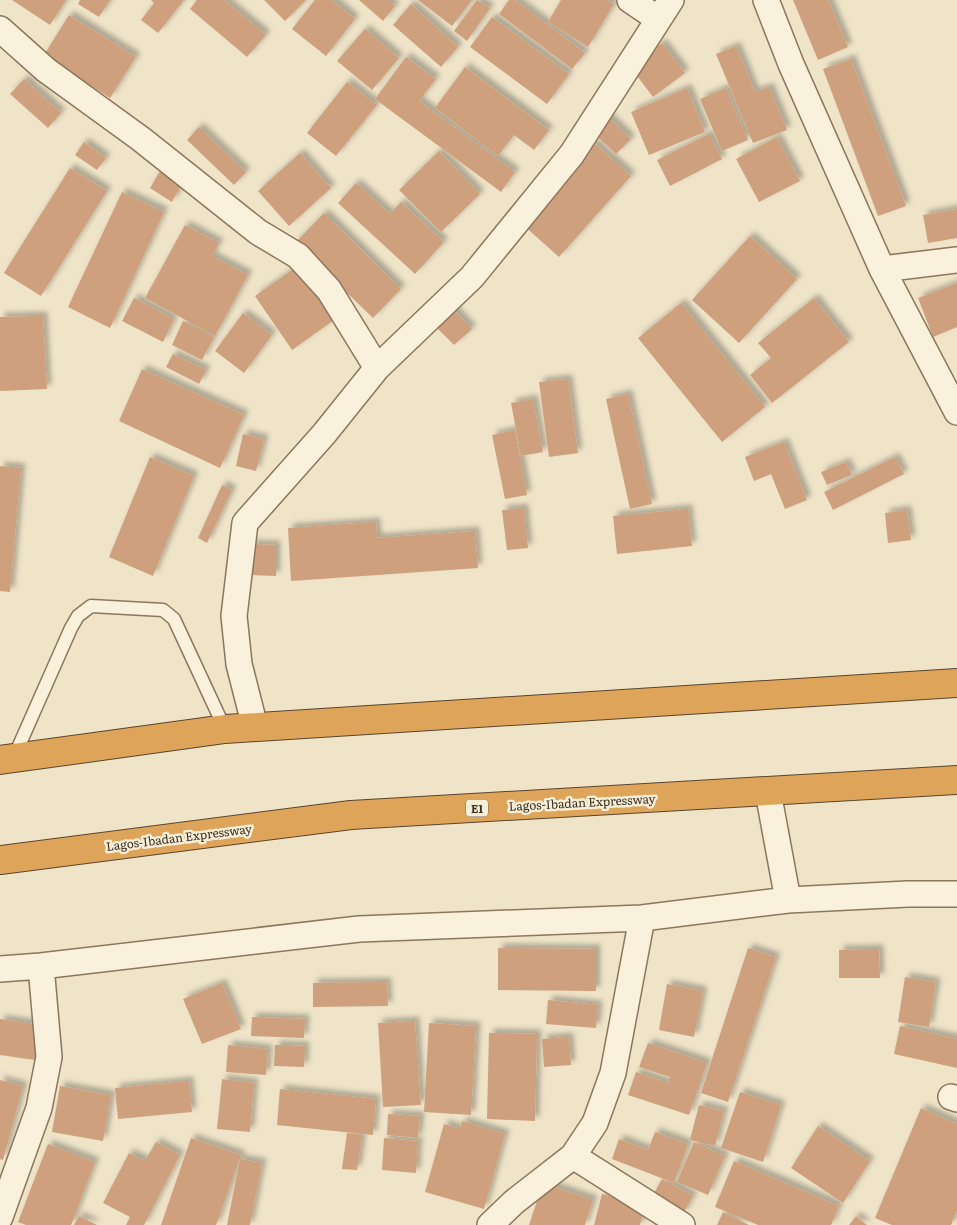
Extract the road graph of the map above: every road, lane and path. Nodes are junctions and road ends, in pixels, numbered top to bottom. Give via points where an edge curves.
1 (630, 0) edge
2 (766, 0) edge
3 (664, 10) edge
4 (0, 29) edge
5 (957, 260) edge
6 (882, 269) junction
7 (377, 368) junction
8 (957, 412) edge
9 (957, 683) edge
10 (255, 726) junction
11 (225, 729) junction
12 (7, 759) edge
13 (957, 780) edge
14 (768, 792) junction
15 (0, 860) edge
16 (957, 894) edge
17 (788, 900) junction
18 (642, 918) junction
19 (41, 966) junction
20 (0, 969) edge
21 (573, 1156) junction
22 (0, 1217) edge
23 (490, 1225) edge
24 (682, 1225) edge

1 - 3 street
2 - 6 street
3 - 7 street via 572,154 472,277
4 - 7 street via 46,70 141,139 258,232 298,256 329,290
5 - 6 street
6 - 8 street
7 - 10 street via 245,523 234,616 239,664
9 - 10 highway
10 - 11 highway
11 - 12 highway
11 - 12 lane via 174,619 164,610 91,606 78,616
13 - 14 highway, Lagos-Ibadan Expressway / E1
14 - 15 highway, Lagos-Ibadan Expressway / E1 via 352,815
14 - 17 street
16 - 17 street
17 - 18 street
18 - 19 street via 359,929
18 - 21 street via 613,1073 595,1123
19 - 20 street
19 - 22 street via 49,1057 38,1108
21 - 23 street
21 - 24 street

